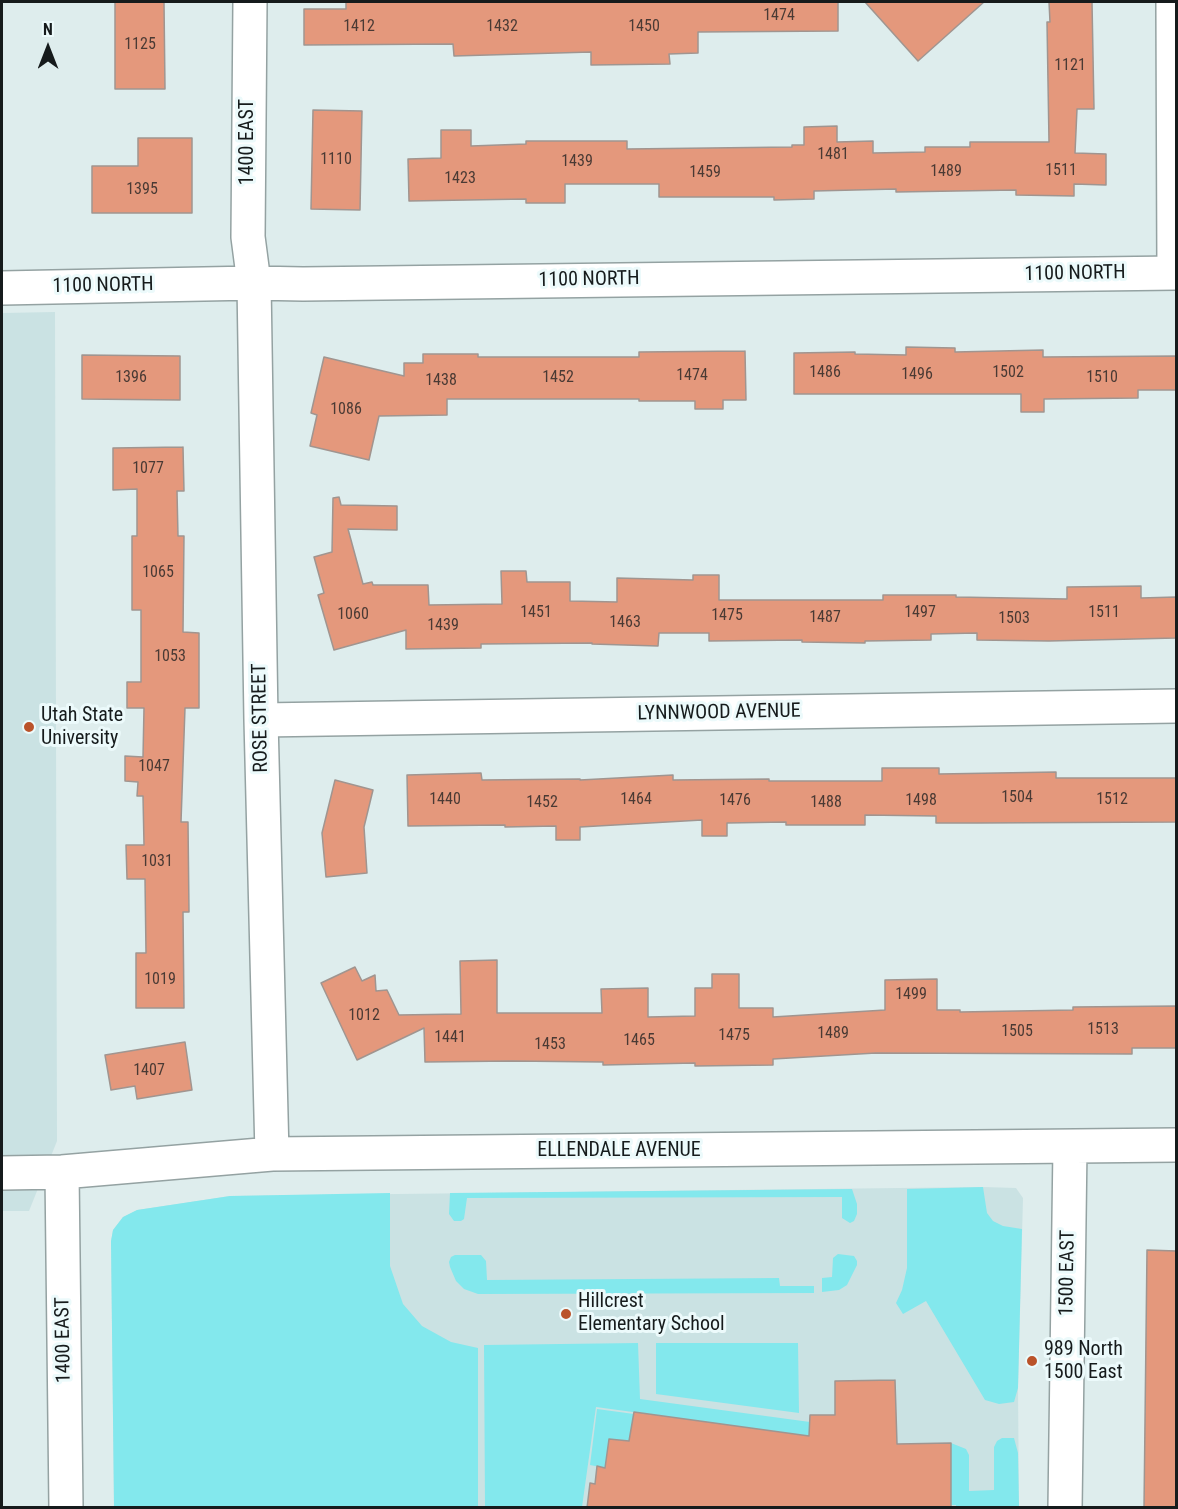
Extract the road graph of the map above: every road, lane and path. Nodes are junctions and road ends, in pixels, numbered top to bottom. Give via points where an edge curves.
1 (250, 2) edge
2 (1173, 2) edge
3 (1175, 273) edge
4 (254, 283) junction
5 (2, 288) edge
6 (1176, 706) edge
7 (261, 720) junction
8 (1176, 1145) edge
9 (1070, 1147) junction
10 (272, 1154) junction
11 (62, 1172) junction
12 (2, 1173) edge
13 (66, 1508) edge
14 (1065, 1508) edge

1 - 4 street, 1400 EAST via 248,237
2 - 3 street
3 - 4 street, 1100 NORTH
4 - 5 street, 1100 NORTH
4 - 7 street, ROSE STREET
6 - 7 street, LYNNWOOD AVENUE
7 - 10 street, ROSE STREET
8 - 9 street, ELLENDALE AVENUE
9 - 10 street, ELLENDALE AVENUE
9 - 14 street, 1500 EAST
10 - 11 street, ELLENDALE AVENUE
11 - 12 street, ELLENDALE AVENUE
11 - 13 street, 1400 EAST

